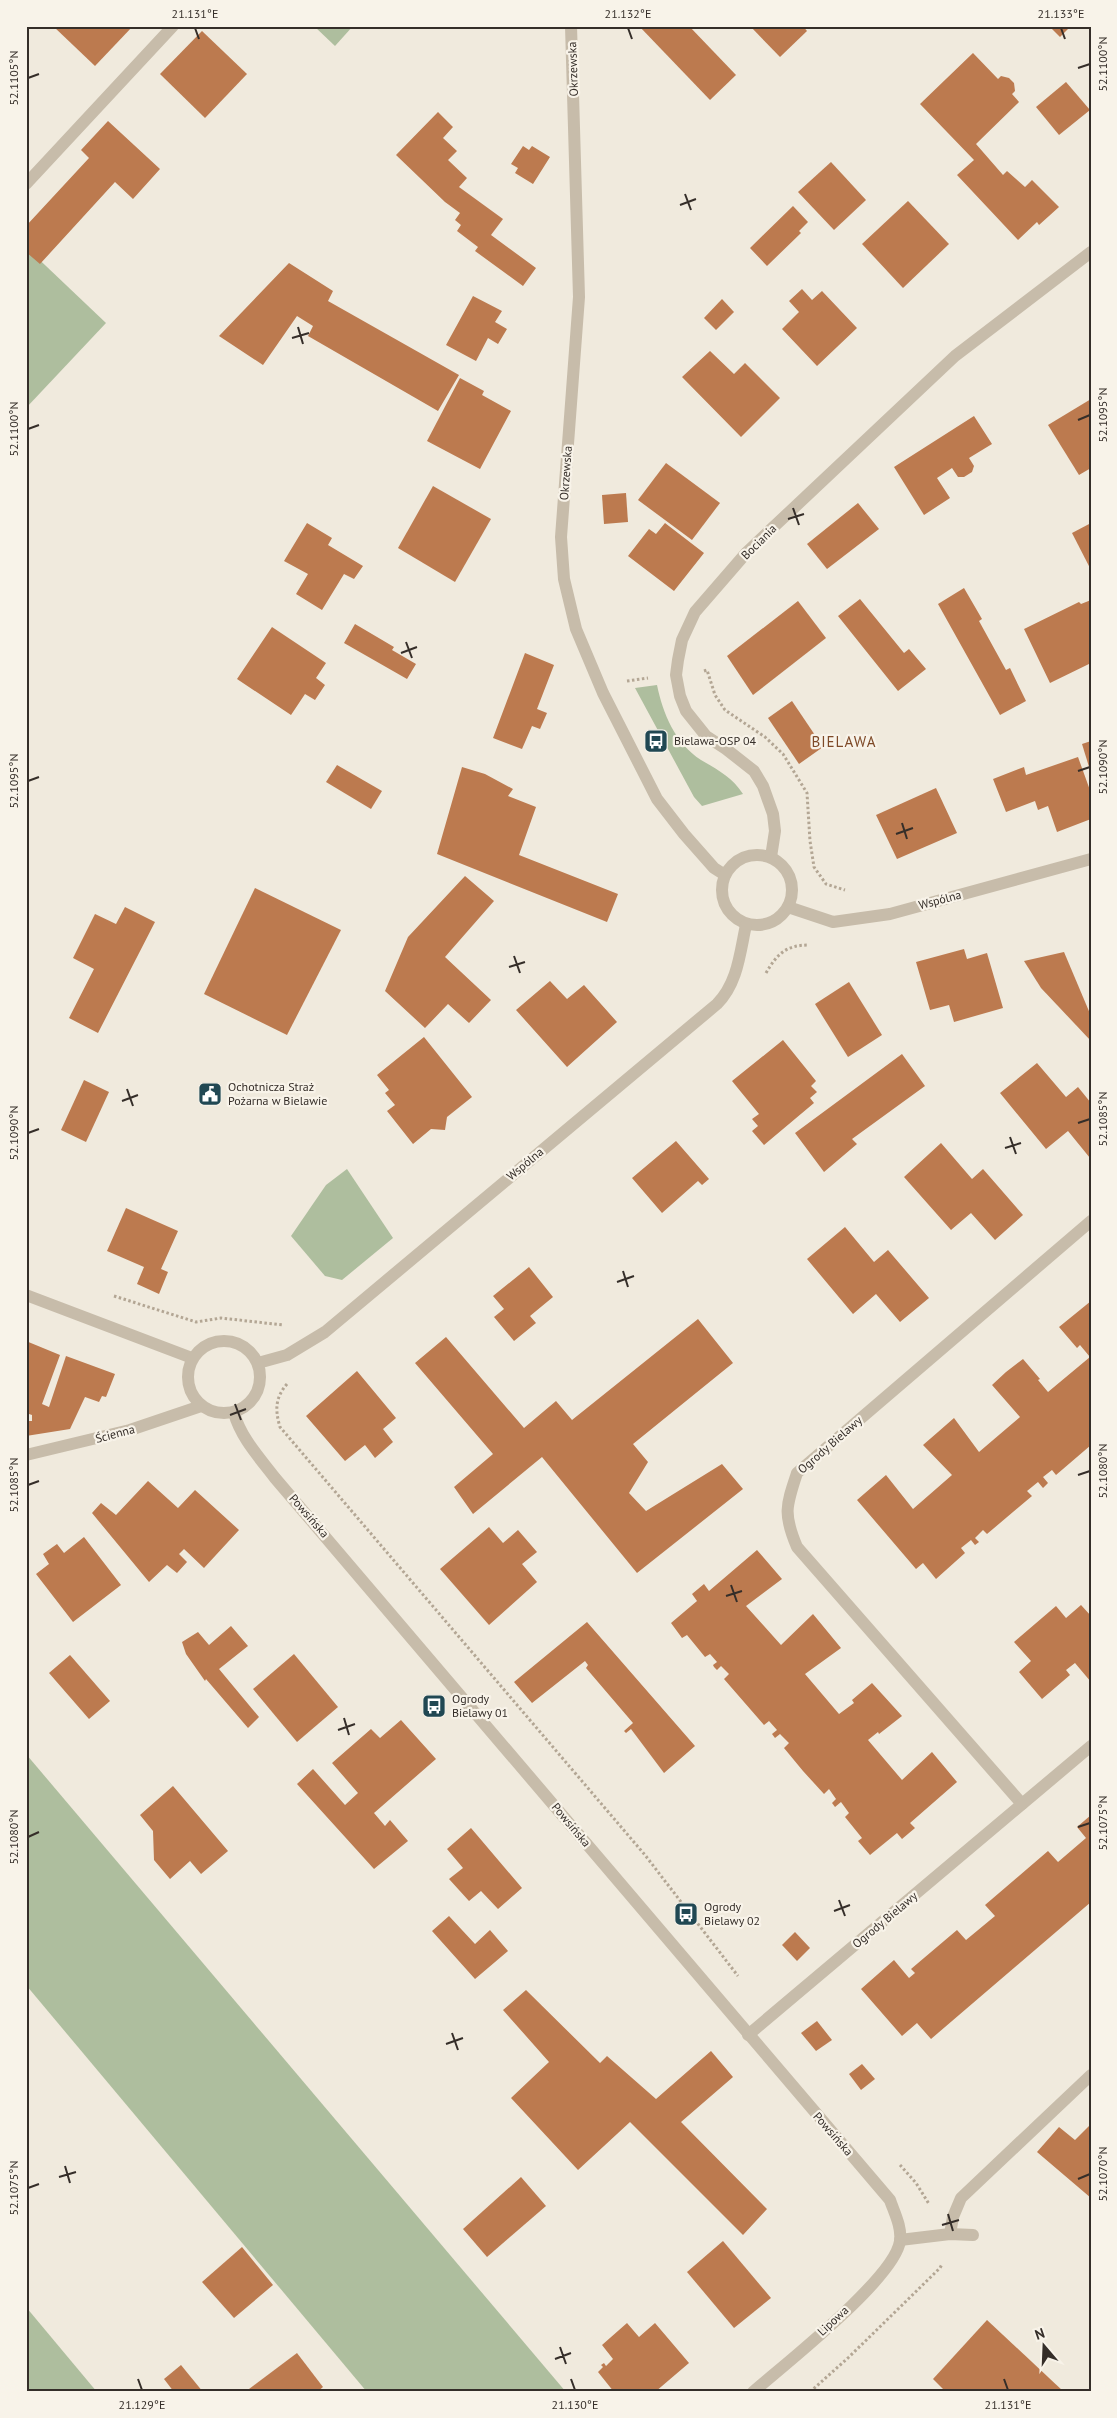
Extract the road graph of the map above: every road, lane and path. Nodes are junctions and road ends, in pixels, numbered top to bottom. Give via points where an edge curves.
1 (173, 26) edge
2 (571, 26) edge
3 (26, 184) edge
4 (1091, 252) edge
5 (707, 670) dead end
6 (676, 674) junction
7 (624, 681) dead end
8 (771, 857) junction
9 (1091, 858) edge
10 (725, 875) junction
11 (788, 907) junction
12 (746, 925) junction
13 (1091, 1221) edge
14 (26, 1295) edge
15 (109, 1300) dead end
16 (289, 1328) dead end
17 (192, 1358) junction
18 (258, 1363) junction
19 (290, 1381) dead end
20 (201, 1406) junction
21 (234, 1413) junction
22 (26, 1455) edge
23 (1091, 1746) edge
24 (1022, 1804) junction
25 (646, 1855) dead end
26 (748, 2035) junction
27 (1091, 2075) edge
28 (950, 2234) junction
29 (972, 2235) dead end
30 (900, 2240) junction
31 (753, 2392) edge

1 - 3 street
2 - 10 street, Okrzewska via 579,297 561,537 564,579 576,629 603,693 657,799 714,868
4 - 6 street, Bociania via 955,356 747,552 695,612 682,640
5 - 6 path
6 - 7 path
6 - 8 street, Bociania via 680,696 694,721 706,736 754,772 763,786 774,814
8 - 10 street via 744,857 733,863
8 - 11 street via 788,873 792,884
9 - 11 street, Wspólna via 890,914 833,922
10 - 12 street via 721,886 722,899 735,919
11 - 12 street via 770,924
12 - 18 street, Wspólna via 736,974 727,994 718,1004 325,1332 287,1355
13 - 24 street, Ogrody Bielawy via 797,1472 786,1504 787,1524 797,1547
14 - 17 street
15 - 16 path via 110,1295 196,1322 221,1318 279,1323
17 - 18 street via 205,1346 225,1341 246,1348
17 - 20 street via 187,1374 188,1386
18 - 21 street via 258,1391 245,1407
19 - 25 path via 278,1396 276,1406 280,1426
20 - 21 street via 212,1412
20 - 22 street, Ścienna via 130,1430
21 - 26 street, Powsińska via 249,1445 275,1478
23 - 24 street, Ogrody Bielawy
24 - 26 street, Ogrody Bielawy
26 - 30 street, Powsińska via 890,2200 899,2225
27 - 28 street via 960,2198 952,2217
28 - 29 street
28 - 30 street
30 - 31 street, Lipowa via 895,2257 878,2278

